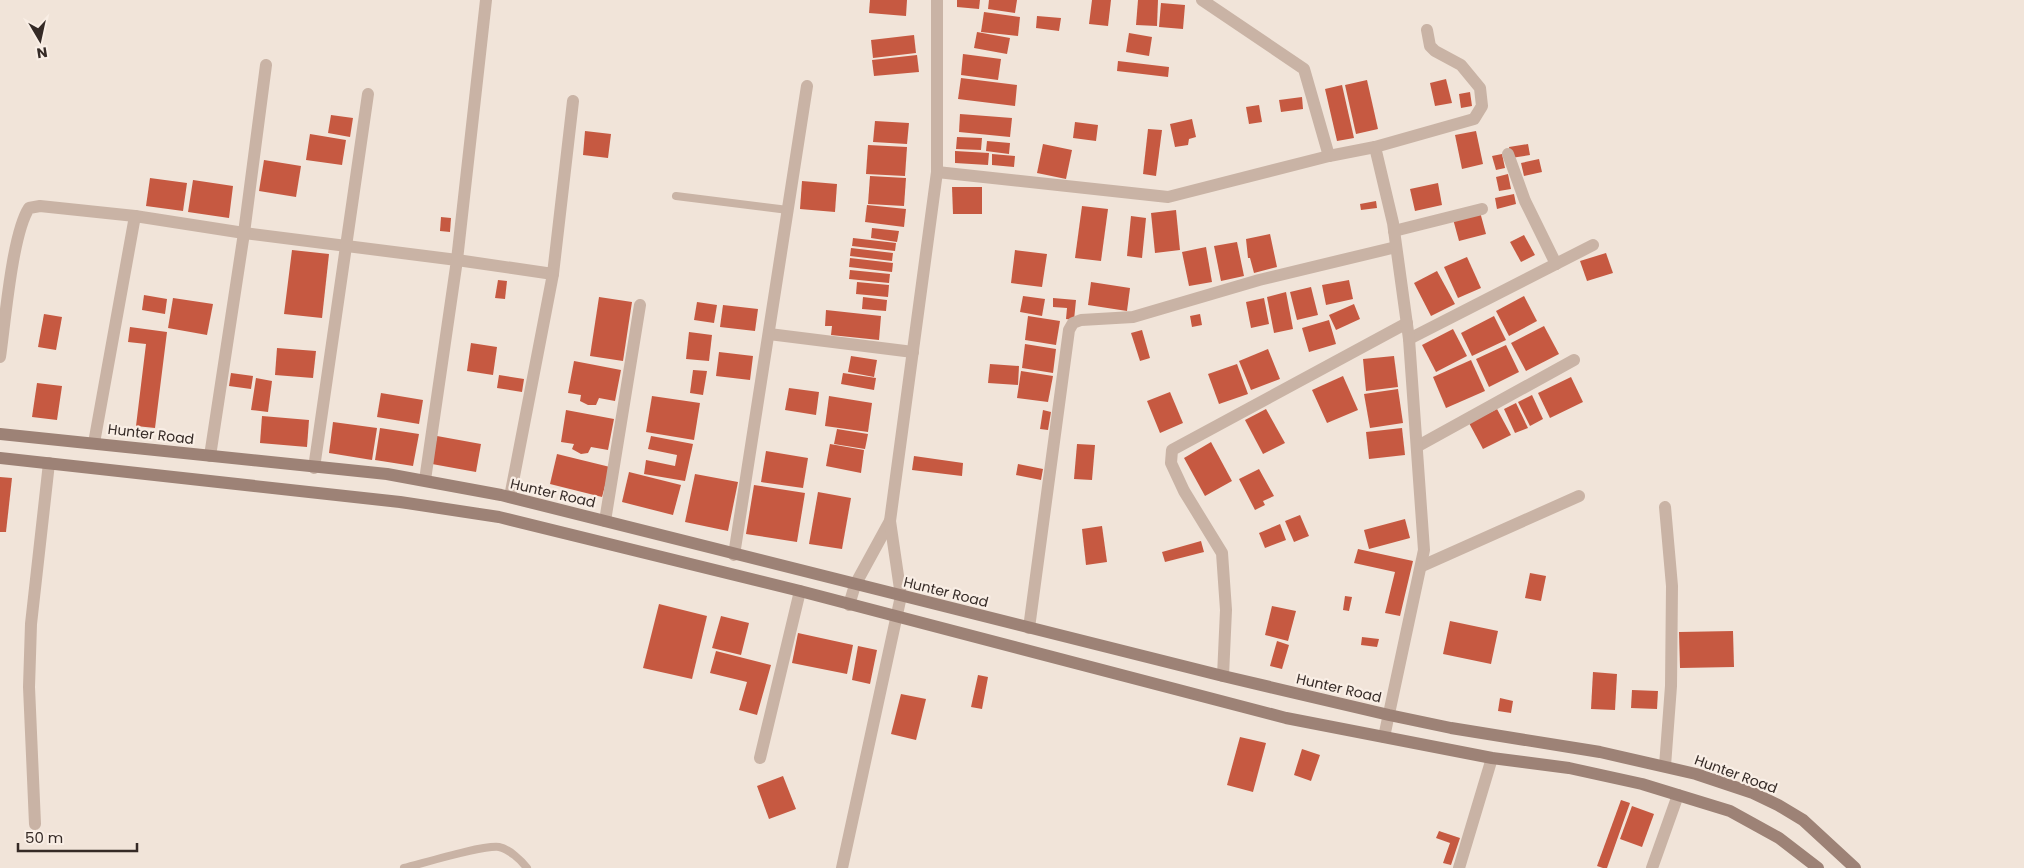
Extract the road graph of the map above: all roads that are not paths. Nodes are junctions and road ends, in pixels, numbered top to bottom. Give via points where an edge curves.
1 (486, 0) edge
2 (937, 0) edge
3 (1202, 0) edge
4 (1427, 30) dead end
5 (266, 65) dead end
6 (808, 86) dead end
7 (368, 94) dead end
8 (573, 101) dead end
9 (1375, 147) junction
10 (1508, 154) dead end
11 (1329, 156) junction
12 (937, 172) junction
13 (676, 196) dead end
14 (1482, 209) dead end
15 (788, 210) junction
16 (135, 216) junction
17 (1394, 231) junction
18 (244, 233) junction
19 (1593, 245) dead end
20 (345, 246) junction
21 (1396, 247) junction
22 (457, 260) junction
23 (1556, 264) junction
24 (553, 274) junction
25 (640, 305) dead end
26 (1407, 323) junction
27 (769, 334) junction
28 (1409, 340) junction
29 (912, 352) junction
30 (0, 357) edge
31 (1574, 360) dead end
32 (0, 434) edge
33 (94, 443) junction
34 (1418, 446) junction
35 (210, 456) junction
36 (0, 458) edge
37 (49, 463) junction
38 (314, 468) junction
39 (425, 480) junction
40 (1580, 496) dead end
41 (510, 497) junction
42 (1666, 507) dead end
43 (609, 521) junction
44 (890, 522) junction
45 (607, 544) junction
46 (734, 555) junction
47 (1422, 566) junction
48 (855, 585) junction
49 (800, 591) junction
50 (901, 596) junction
51 (849, 605) junction
52 (897, 618) junction
53 (1029, 628) junction
54 (1223, 676) junction
55 (1389, 715) junction
56 (1384, 737) junction
57 (760, 758) dead end
58 (1492, 758) junction
59 (1665, 766) junction
60 (1678, 796) junction
61 (35, 824) dead end
62 (404, 868) edge
63 (527, 868) edge
64 (842, 868) edge
65 (1459, 868) edge
66 (1652, 868) edge
67 (1818, 868) edge
68 (1855, 868) edge

1 - 22 street
2 - 12 street
3 - 11 street via 1304,69
4 - 9 street via 1430,46 1461,65 1480,88 1482,106 1474,119
5 - 18 street
6 - 15 street
7 - 20 street
8 - 24 street
9 - 11 street
9 - 17 street
10 - 23 street via 1525,201
11 - 12 street via 1168,197
12 - 29 street
13 - 15 lane
14 - 17 street
15 - 27 street
16 - 18 street
16 - 30 street via 40,206 29,208 16,254
16 - 33 street
17 - 21 street
18 - 20 street
18 - 35 street
19 - 23 street
20 - 22 street
20 - 38 street
21 - 26 street
21 - 53 street via 1259,280 1133,317 1073,323 1069,330
22 - 24 street
22 - 39 street
23 - 28 street
24 - 41 street
25 - 43 street
26 - 28 street
26 - 54 street via 1172,450 1174,470 1222,553 1226,610
27 - 29 street
27 - 46 street
28 - 34 street
29 - 44 street
31 - 34 street
32 - 33 main road, Hunter Road
33 - 35 main road, Hunter Road
34 - 47 street via 1424,550
35 - 38 main road, Hunter Road
36 - 37 main road
37 - 45 main road via 445,507
37 - 61 street via 31,624 29,687
38 - 39 main road, Hunter Road
39 - 41 main road, Hunter Road
40 - 47 street
41 - 43 main road, Hunter Road
42 - 59 street via 1672,586 1671,686
43 - 45 main road
43 - 46 main road, Hunter Road
44 - 48 street
44 - 50 street
45 - 49 main road
46 - 48 main road, Hunter Road
47 - 55 street
48 - 50 main road, Hunter Road
48 - 51 street
49 - 51 main road
49 - 57 street
50 - 52 street
50 - 53 main road, Hunter Road
51 - 52 main road
52 - 56 main road via 1286,718
52 - 64 street
53 - 54 main road, Hunter Road
54 - 55 main road, Hunter Road
55 - 56 street
55 - 59 main road, Hunter Road
56 - 58 main road
58 - 60 main road via 1569,768 1642,784
58 - 65 street
59 - 68 main road, Hunter Road via 1753,793 1778,805 1803,820
60 - 66 street
60 - 67 main road via 1730,811 1756,824
62 - 63 lane via 499,847

